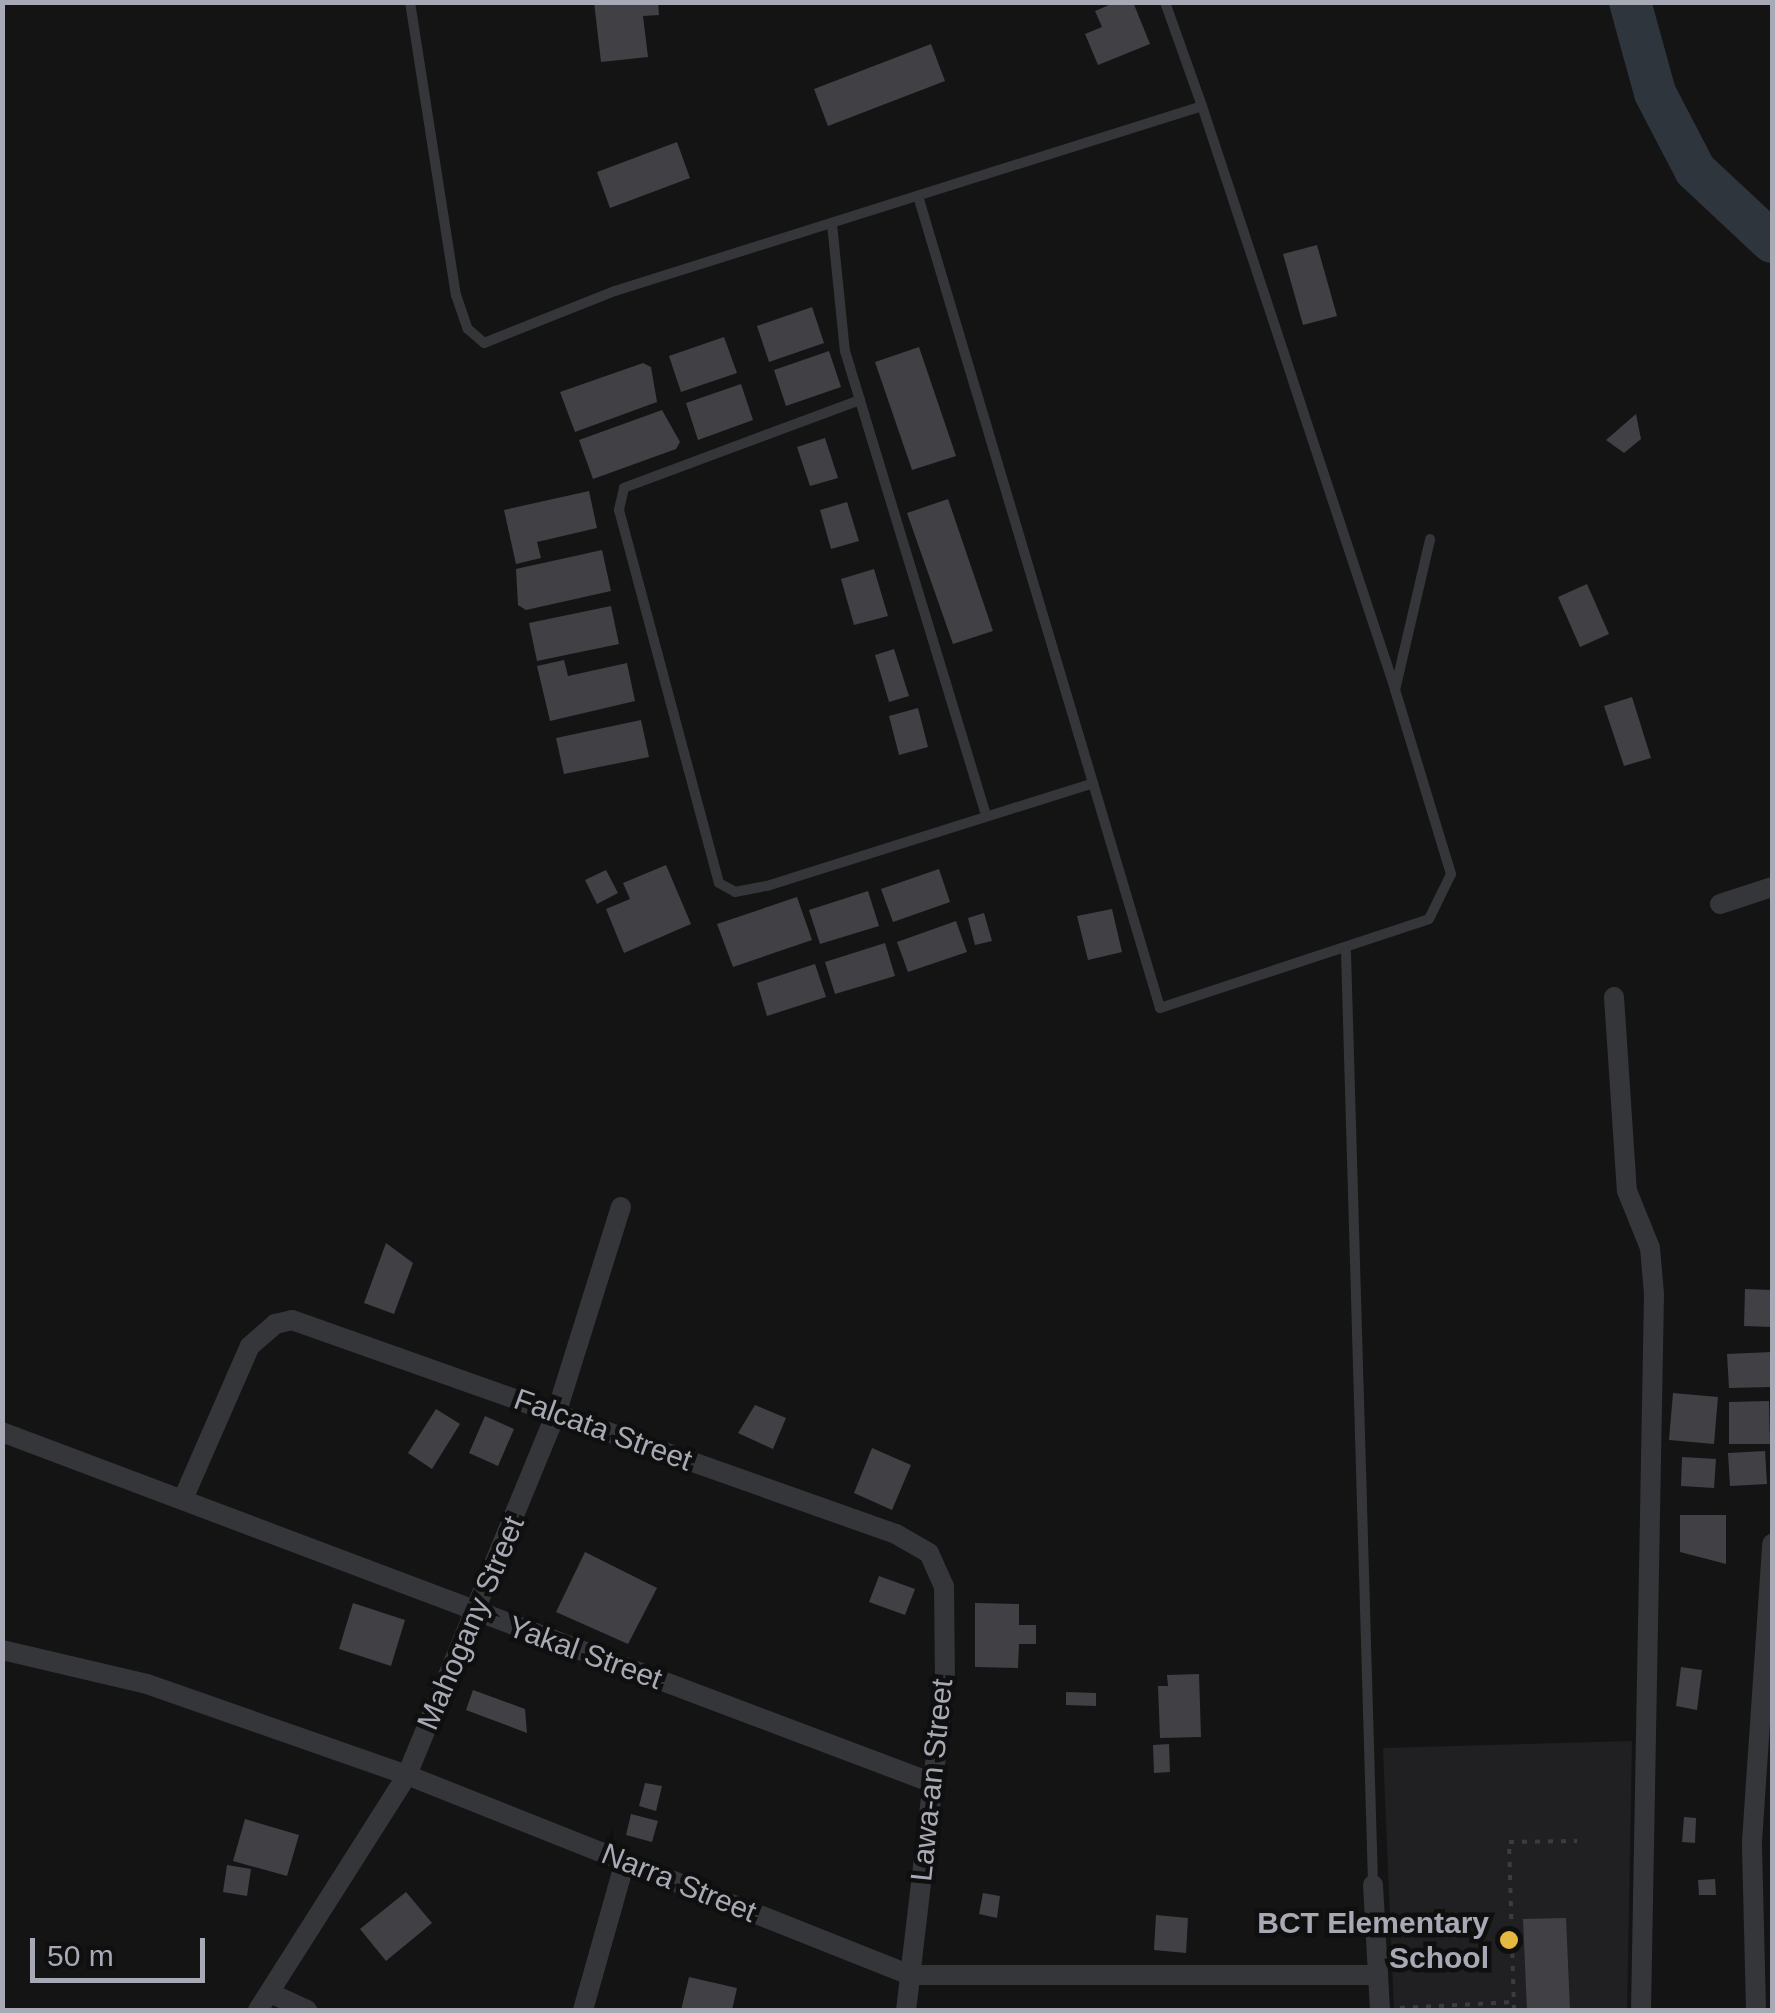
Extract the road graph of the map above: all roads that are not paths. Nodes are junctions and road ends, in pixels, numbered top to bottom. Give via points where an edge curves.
1 (410, 2) edge
2 (1164, 2) edge
3 (1202, 106) junction
4 (918, 196) junction
5 (832, 224) junction
6 (860, 400) junction
7 (1430, 539) dead end
8 (1395, 690) junction
9 (1093, 784) junction
10 (985, 813) junction
11 (1772, 886) edge
12 (1720, 904) dead end
13 (1346, 952) junction
14 (1614, 997) dead end
15 (622, 1207) dead end
16 (556, 1414) junction
17 (2, 1432) edge
18 (182, 1499) junction
19 (1772, 1544) edge
20 (929, 1553) joint
21 (478, 1612) junction
22 (2, 1650) edge
23 (406, 1774) junction
24 (933, 1782) junction
25 (625, 1862) junction
26 (1373, 1884) joint
27 (910, 1974) junction
28 (1378, 1975) junction
29 (264, 2002) edge
30 (307, 2010) edge
31 (583, 2010) edge
32 (906, 2010) edge
33 (1380, 2010) edge
34 (1641, 2010) edge
35 (1756, 2010) edge

1 - 5 lane via 456,295 468,329 484,343 616,290
2 - 3 lane
3 - 4 lane
3 - 8 lane
4 - 5 lane
4 - 9 lane
5 - 6 lane via 845,352
6 - 10 lane
6 - 10 lane via 624,488 619,510 718,883 734,892 767,886
7 - 8 lane
8 - 13 lane via 1452,874 1429,919
9 - 10 lane
9 - 13 lane via 1160,1008
11 - 12 street
13 - 26 lane
14 - 34 street via 1628,1191 1650,1248 1654,1294
15 - 16 street, Mahogany Street
16 - 18 street, Falcata Street via 318,1326 274,1324 237,1367
16 - 20 street, Falcata Street
16 - 21 street, Mahogany Street
17 - 18 street, Yakal Street
18 - 21 street, Yakal Street
19 - 35 street via 1752,1841
20 - 24 street, Lawa-an Street via 944,1586 945,1679
21 - 23 street, Mahogany Street
21 - 24 street, Yakal Street
22 - 23 street, Narra Street via 147,1684
23 - 25 street, Narra Street
23 - 29 street, Mahogany Street
24 - 27 street, Lawa-an Street
25 - 27 street, Narra Street
25 - 31 street
26 - 28 street
27 - 28 street, Narra Street
27 - 32 street, Lawa-an Street
28 - 33 street
29 - 30 street

